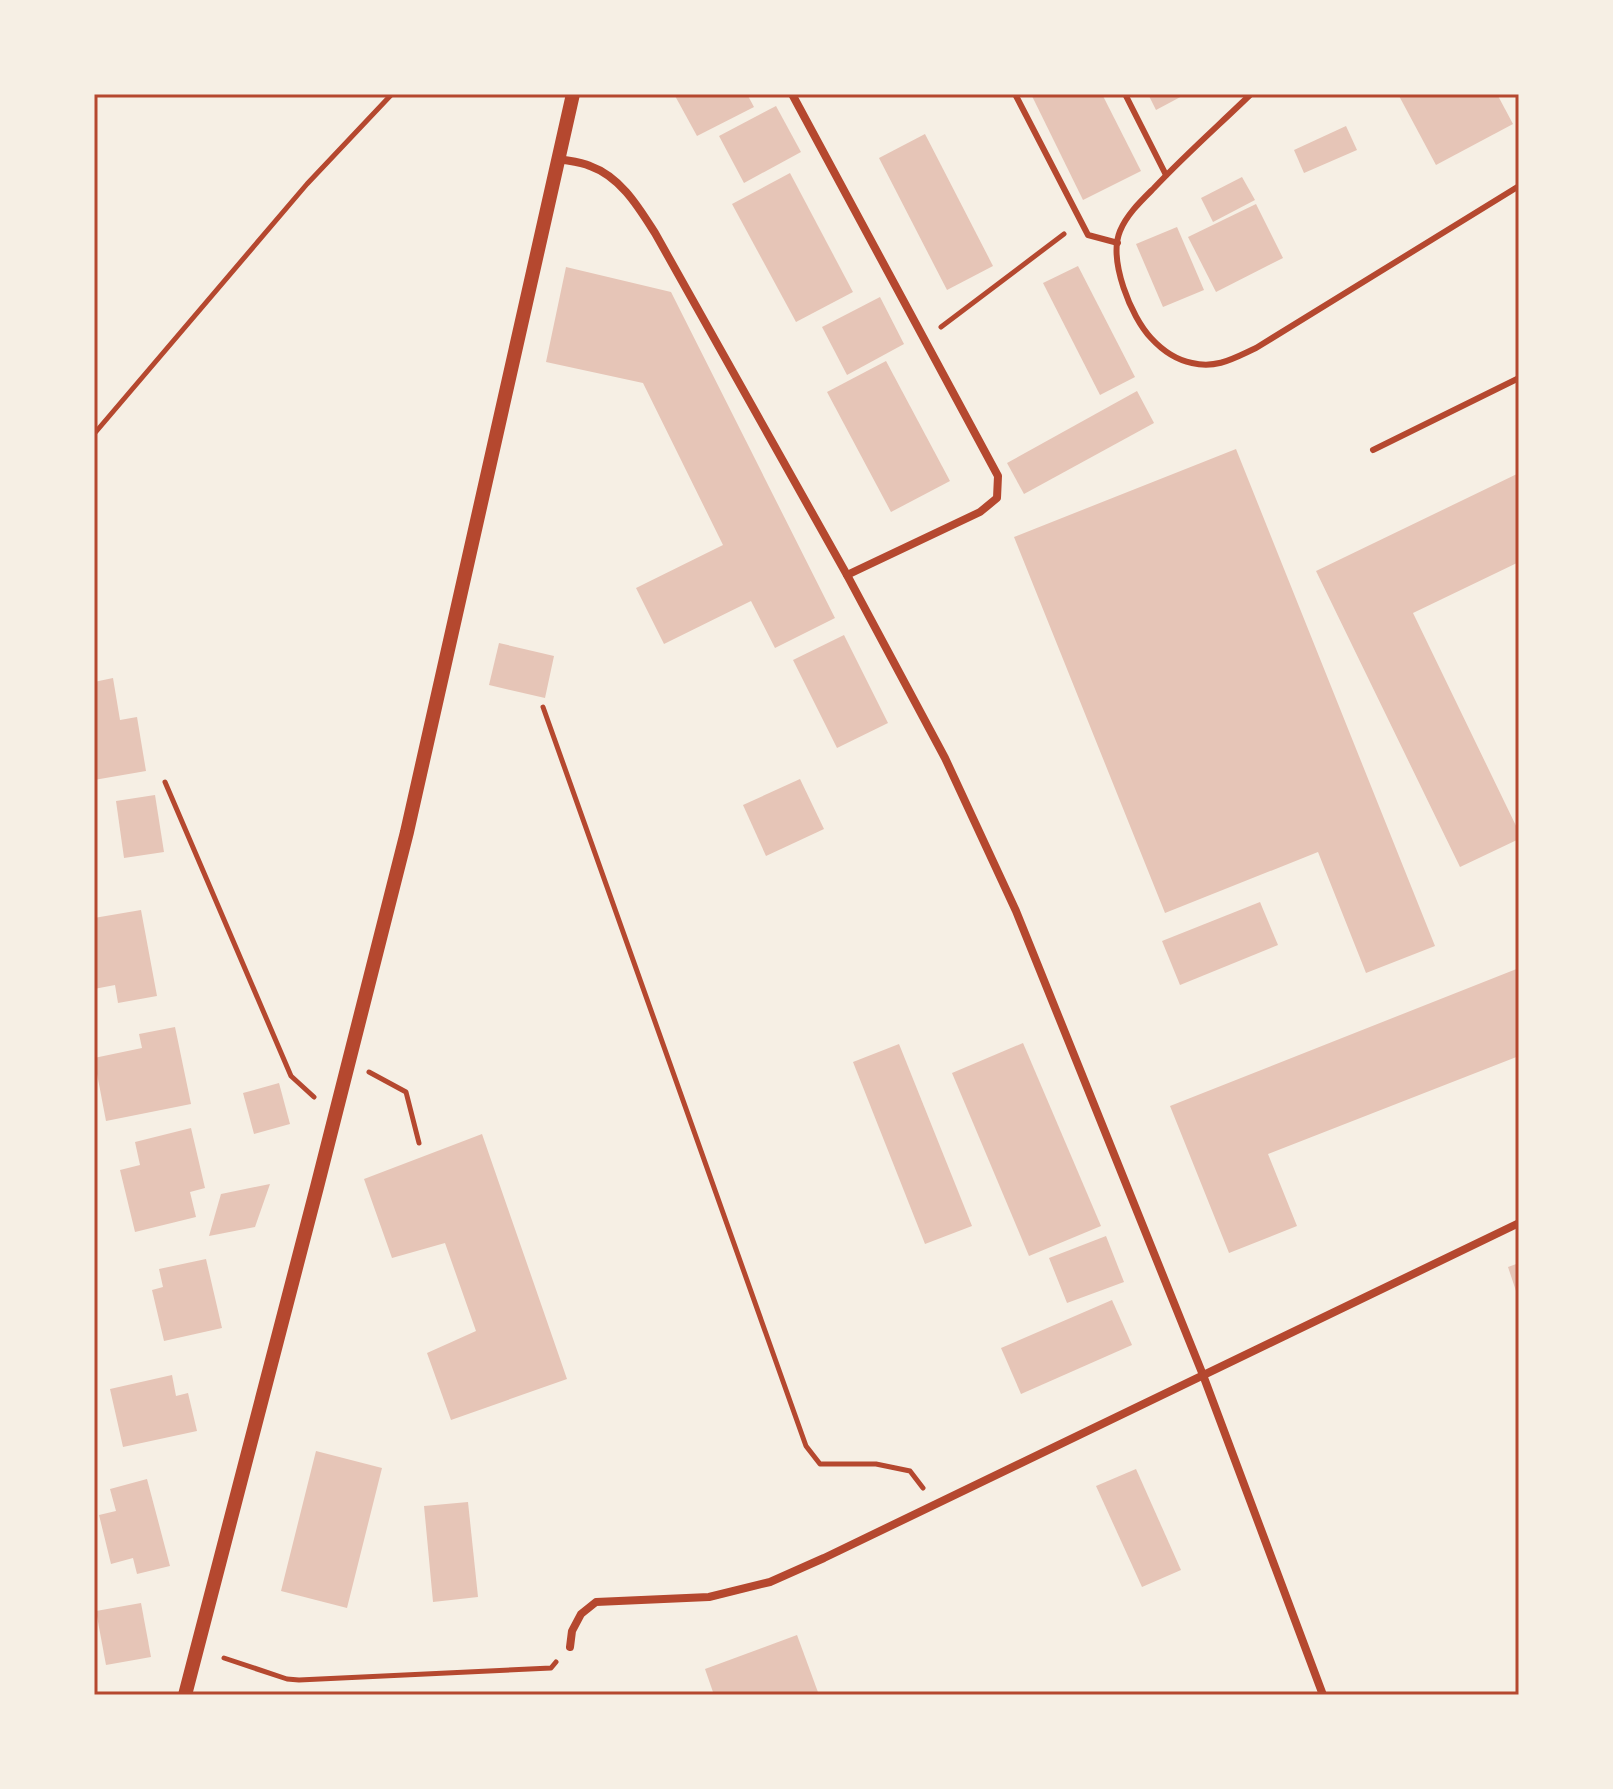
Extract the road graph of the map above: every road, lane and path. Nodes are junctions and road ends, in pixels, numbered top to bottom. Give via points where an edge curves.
1 (392, 94) edge
2 (573, 94) edge
3 (792, 94) edge
4 (1015, 94) edge
5 (1125, 94) edge
6 (1251, 94) edge
7 (559, 159) junction
8 (1166, 175) junction
9 (1519, 186) edge
10 (1081, 221) junction
11 (1118, 243) junction
12 (925, 340) junction
13 (1519, 378) edge
14 (94, 434) edge
15 (1373, 450) dead end
16 (847, 575) junction
17 (543, 707) dead end
18 (165, 782) dead end
19 (349, 1061) junction
20 (335, 1117) junction
21 (419, 1143) dead end
22 (1519, 1223) edge
23 (1203, 1375) junction
24 (934, 1504) junction
25 (570, 1647) joint
26 (224, 1658) dead end
27 (1322, 1692) edge
28 (185, 1695) edge
29 (1309, 1695) edge

1 - 14 path via 307,184
2 - 7 street
3 - 12 street
4 - 10 lane
5 - 8 lane
6 - 8 lane
7 - 16 street via 591,166 618,183 638,207
7 - 19 street via 407,832
8 - 11 lane via 1137,205
9 - 11 lane via 1221,365 1193,364 1167,353 1150,337 1128,301
10 - 11 lane via 1088,235
10 - 12 path
12 - 16 street via 998,476 997,498 980,512
13 - 15 lane
16 - 23 street via 945,758 1016,911
17 - 24 path via 806,1446 820,1464 876,1464 910,1471
18 - 20 path via 291,1076
19 - 20 street
19 - 21 path via 406,1092
20 - 28 street
22 - 23 street
23 - 24 street
23 - 27 street
24 - 25 street via 770,1582 709,1597 596,1602 581,1614
25 - 26 path via 551,1668 299,1680
27 - 29 street

